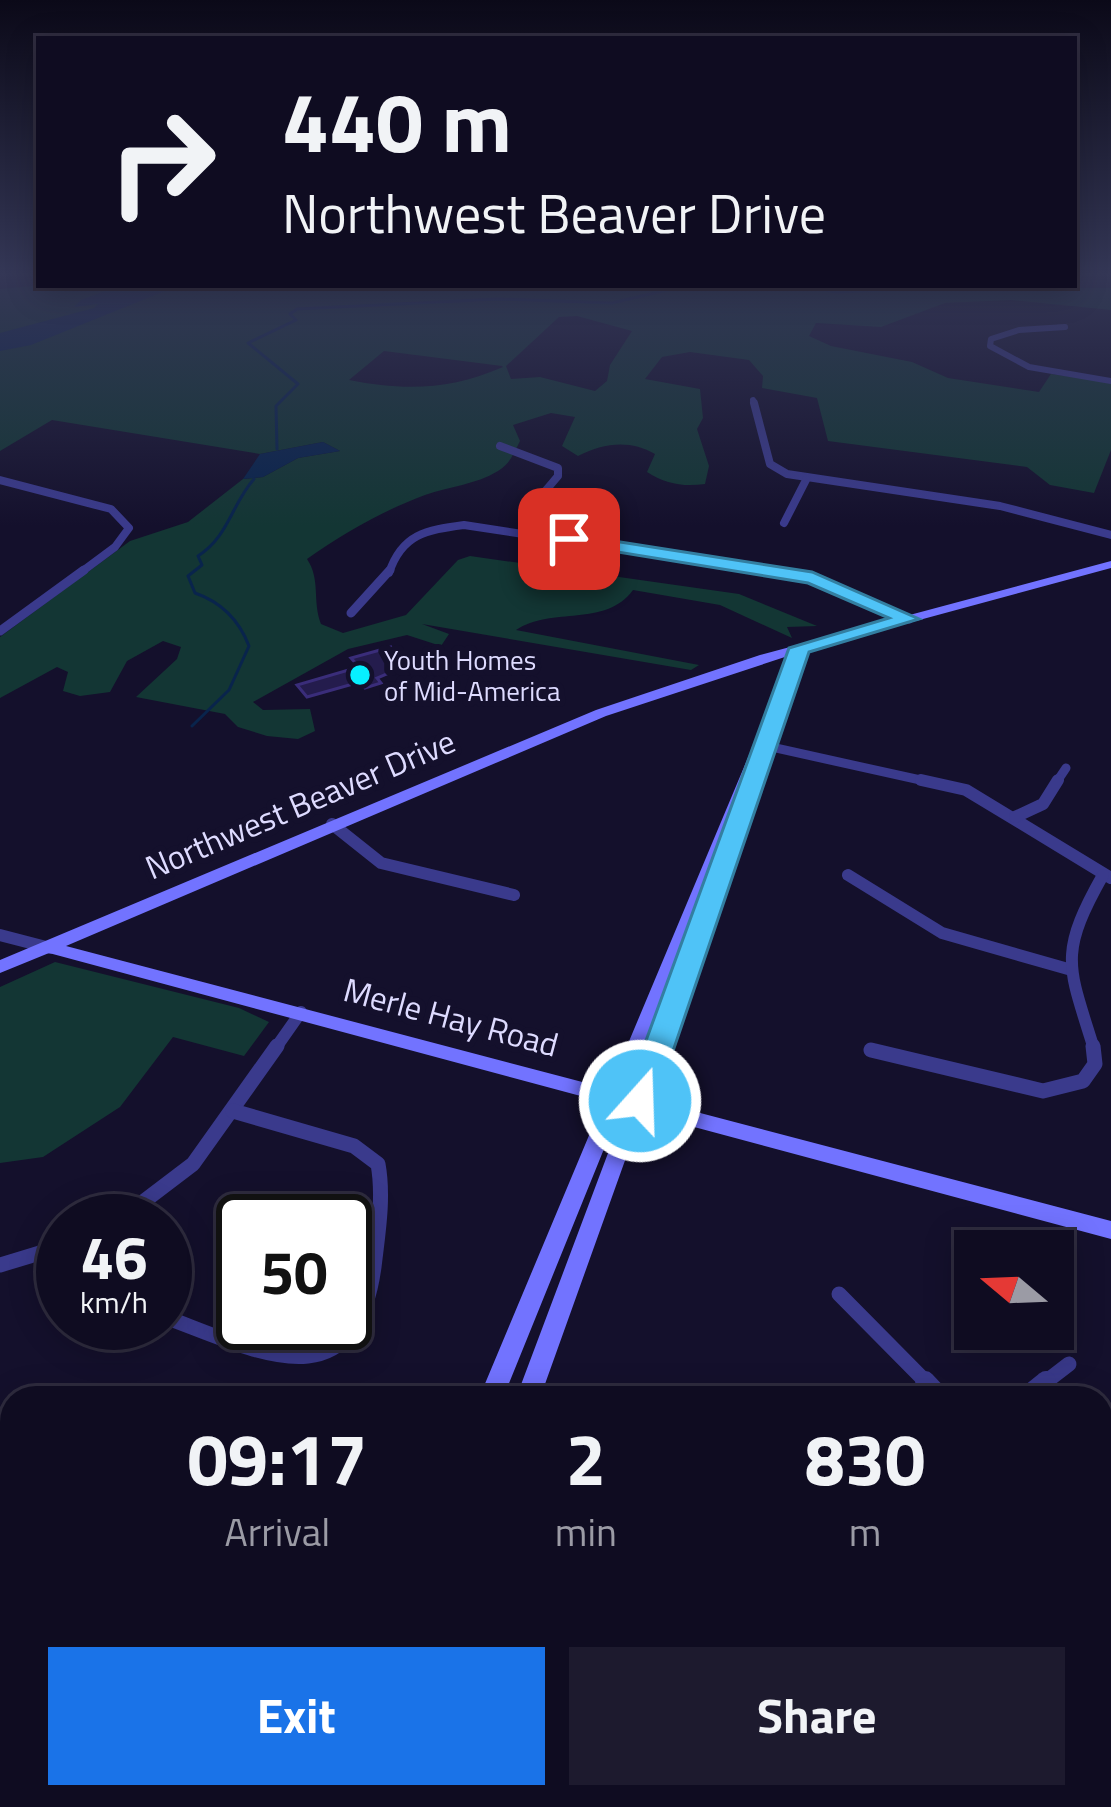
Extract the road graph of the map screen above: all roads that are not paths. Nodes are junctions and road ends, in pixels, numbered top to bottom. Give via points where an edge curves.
1 (1011, 357) edge
2 (1111, 381) edge
3 (754, 400) dead end
4 (500, 446) dead end
5 (807, 478) junction
6 (0, 480) edge
7 (784, 523) dead end
8 (522, 532) junction
9 (1111, 535) edge
10 (1111, 564) edge
11 (351, 613) dead end
12 (909, 619) junction
13 (0, 632) edge
14 (800, 648) junction
15 (762, 745) junction
16 (1066, 768) dead end
17 (1015, 817) junction
18 (332, 824) junction
19 (848, 875) dead end
20 (1107, 876) edge
21 (514, 895) dead end
22 (0, 935) edge
23 (51, 948) junction
24 (0, 967) edge
25 (1068, 969) junction
26 (301, 1012) junction
27 (872, 1051) dead end
28 (616, 1095) junction
29 (640, 1101) junction
30 (233, 1111) junction
31 (154, 1194) edge
32 (1111, 1230) edge
33 (36, 1254) edge
34 (0, 1265) edge
35 (838, 1294) dead end
36 (192, 1326) edge
37 (1070, 1364) dead end
38 (496, 1386) edge
39 (533, 1386) edge
40 (928, 1386) edge
41 (1041, 1386) edge

1 - 2 street
3 - 5 street via 770,464
4 - 8 street via 558,468
5 - 7 street
5 - 9 street via 1000,506
6 - 13 street via 119,514 128,528 115,547
8 - 11 street via 464,525 412,536
8 - 12 street via 812,578
10 - 12 main road, Northwest Beaver Drive
12 - 14 main road, Northwest Beaver Drive
14 - 15 main road
14 - 18 main road, Northwest Beaver Drive via 601,713
15 - 17 street via 950,784
15 - 28 main road
15 - 29 main road
16 - 17 street via 1043,804
17 - 20 street
18 - 21 street via 381,863
18 - 23 main road, Northwest Beaver Drive
19 - 25 street via 942,933
20 - 25 street via 1068,935
22 - 23 street
23 - 24 main road, Northwest Beaver Drive
23 - 26 main road, Merle Hay Road
25 - 27 street via 1095,1053 1090,1073 1072,1087 1026,1088
26 - 28 main road, Merle Hay Road
26 - 30 street
28 - 29 main road, Merle Hay Road
28 - 38 main road
29 - 32 main road, Merle Hay Road
29 - 39 main road
30 - 31 street via 193,1164
30 - 36 street via 353,1146 378,1164 365,1309 343,1345 298,1359
33 - 34 street
35 - 40 street
37 - 41 street

